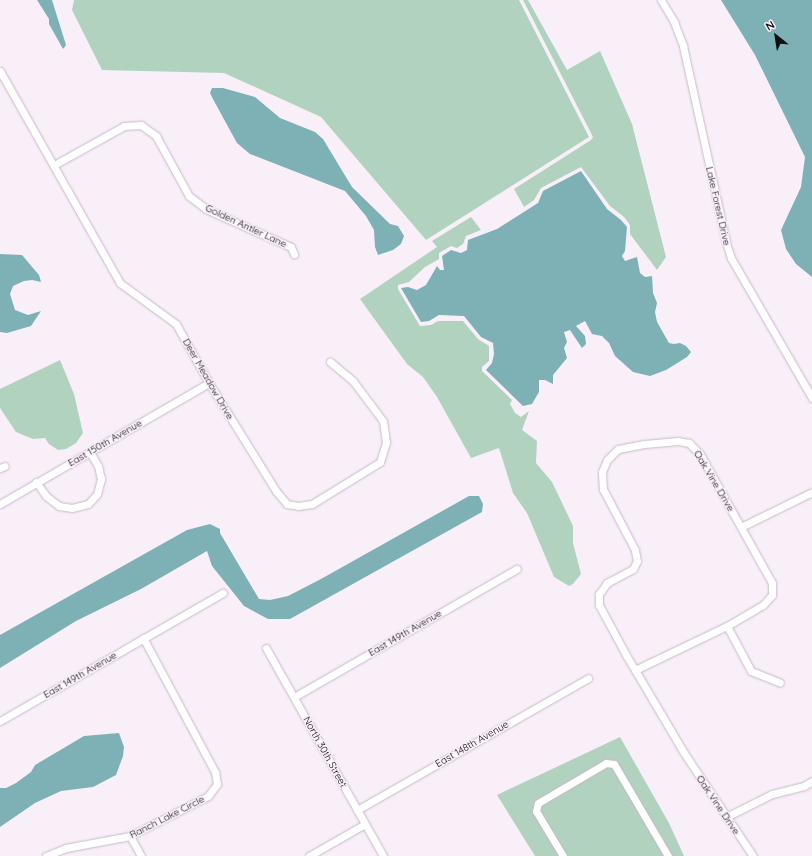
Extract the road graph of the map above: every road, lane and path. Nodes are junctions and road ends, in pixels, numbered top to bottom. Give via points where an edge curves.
1 (661, 0) edge
2 (0, 71) edge
3 (54, 165) junction
4 (294, 254) dead end
5 (330, 362) dead end
6 (209, 383) junction
7 (812, 398) edge
8 (90, 452) junction
9 (36, 482) junction
10 (812, 492) edge
11 (0, 504) edge
12 (741, 527) junction
13 (517, 569) dead end
14 (223, 593) dead end
15 (727, 626) junction
16 (143, 638) junction
17 (266, 648) dead end
18 (635, 670) junction
19 (588, 678) dead end
20 (780, 683) dead end
21 (294, 697) junction
22 (0, 721) edge
23 (812, 781) edge
24 (357, 810) junction
25 (726, 817) junction
26 (365, 824) junction
27 (130, 836) junction
28 (46, 856) edge
29 (141, 856) edge
30 (309, 856) edge
31 (383, 856) edge
32 (563, 856) edge
33 (668, 856) edge
34 (753, 856) edge

1 - 7 street, Lake Forest Drive via 684,46 731,258
2 - 3 street, Deer Meadow Drive
3 - 4 street, Golden Antler Lane via 124,126 141,125 156,136 189,196 206,210 291,247
3 - 6 street, Deer Meadow Drive via 120,283 176,324
5 - 6 street, Deer Meadow Drive via 353,381 383,421 386,442 380,462 312,504 287,504 276,491
6 - 8 street, East 150th Avenue
8 - 9 street, East 150th Avenue
8 - 9 street via 98,466 101,479 97,494 88,504 72,508 59,506 46,496
9 - 11 street, East 150th Avenue
10 - 12 street
12 - 15 street, Oak Vine Drive via 772,583 772,595 763,605
12 - 18 street, Oak Vine Drive via 700,454 689,443 678,441 618,448 607,460 602,472 603,489 635,550 637,561 633,569 607,583 599,594 599,605
13 - 21 street, East 149th Avenue
14 - 16 street, East 149th Avenue
15 - 18 street, Oak Vine Drive
15 - 20 street via 751,671
16 - 22 street, East 149th Avenue
16 - 27 street, Ranch Lake Circle via 215,772 217,784 208,796
17 - 21 street, North 30th Street
18 - 25 street, Oak Vine Drive via 684,753
19 - 24 street, East 148th Avenue
21 - 24 street, North 30th Street
23 - 25 street via 804,786 772,794
24 - 26 street, North 30th Street
25 - 34 street, Oak Vine Drive
26 - 30 street
26 - 31 street, North 30th Street
27 - 28 street, Ranch Lake Circle via 66,848
27 - 29 street
32 - 33 street via 536,811 538,803 606,763 614,764

